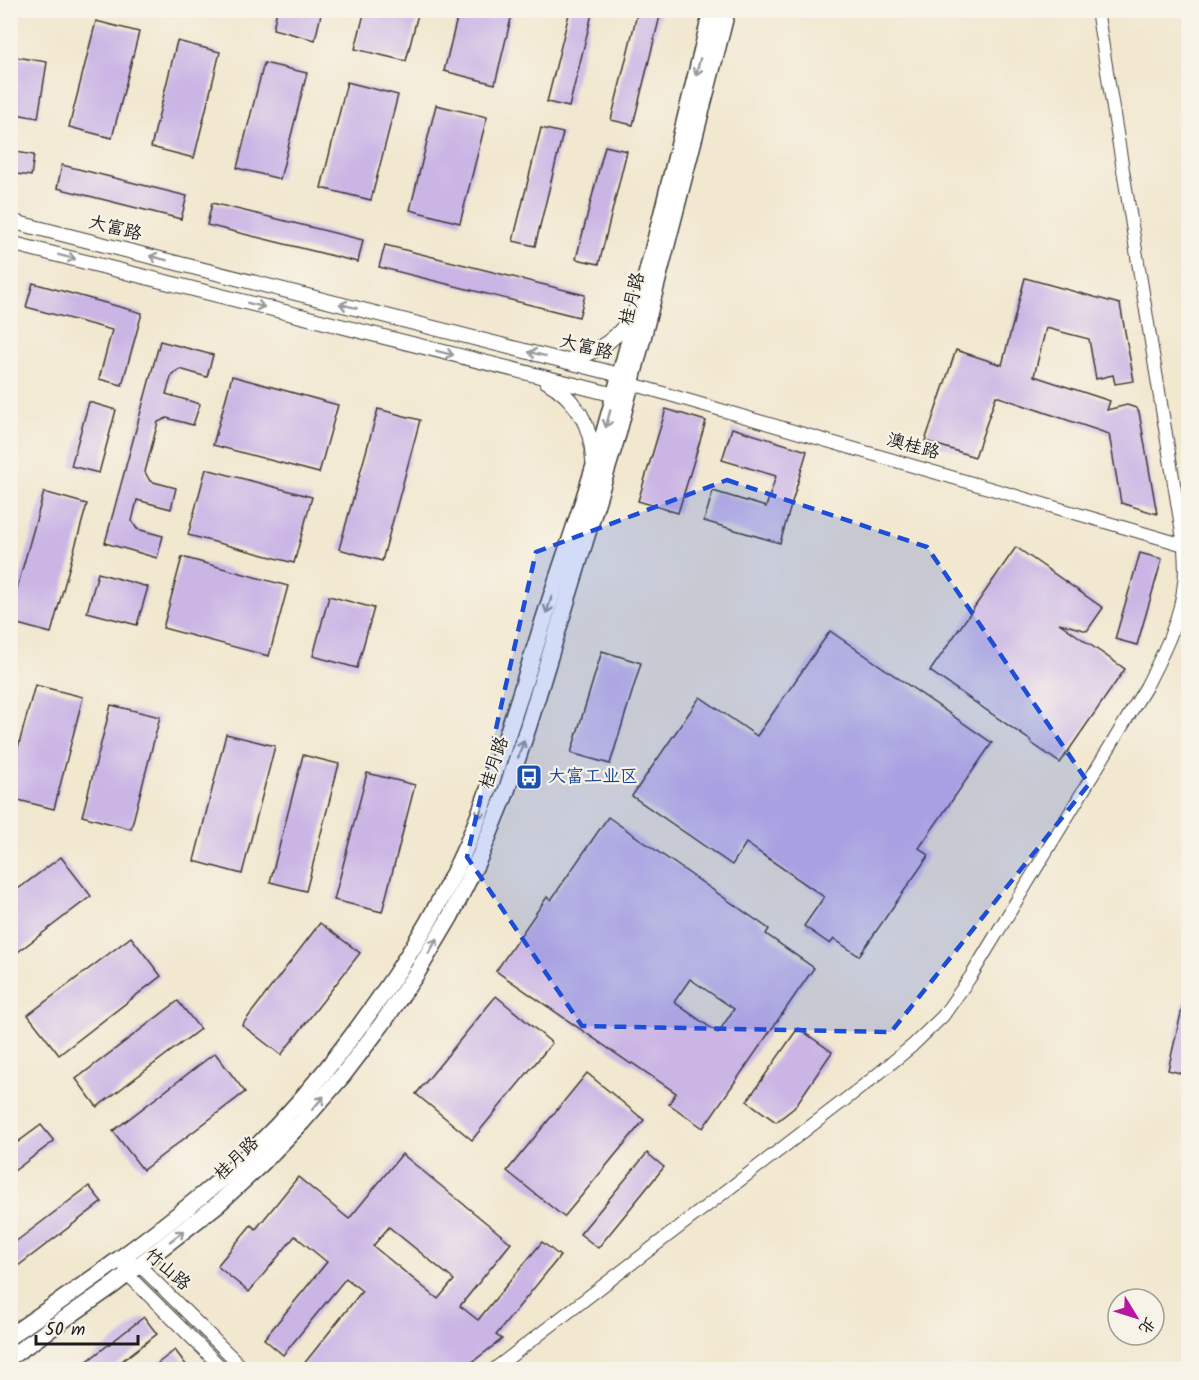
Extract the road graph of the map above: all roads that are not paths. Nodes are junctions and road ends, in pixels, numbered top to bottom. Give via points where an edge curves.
1 (712, 10) edge
2 (727, 10) edge
3 (1097, 10) edge
4 (10, 221) edge
5 (10, 243) edge
6 (640, 300) junction
7 (501, 345) junction
8 (564, 361) junction
9 (495, 365) junction
10 (533, 375) junction
11 (626, 379) junction
12 (615, 395) junction
13 (593, 467) junction
14 (1184, 545) junction
15 (122, 1257) junction
16 (133, 1270) junction
17 (10, 1335) edge
18 (10, 1357) edge
19 (224, 1370) edge
20 (246, 1370) edge
21 (493, 1370) edge

1 -> 6 main road, 桂月路
2 - 11 main road, 桂月路
3 - 14 street
7 -> 4 street, 大富路
5 -> 9 street
6 - 8 street via 621,332 609,343
6 - 11 main road, 桂月路
8 -> 7 street, 大富路
7 - 9 street
8 - 11 street, 大富路
9 - 10 street
10 - 12 street
10 - 13 street via 552,385 579,410 593,444
11 - 12 main road, 桂月路
11 - 14 street, 澳桂路
16 -> 11 main road, 桂月路 via 218,1204 302,1122 382,1024 450,917 481,854 528,728 618,433
12 -> 13 main road, 桂月路
13 -> 15 main road, 桂月路 via 477,822 420,936 348,1042 300,1099 208,1191
14 - 21 street via 1184,582 1175,624 1146,687 943,1016 872,1079
15 - 16 street, 竹山路
15 - 17 main road, 桂月路
16 - 18 main road, 桂月路
16 - 19 street, 竹山路
16 - 20 street, 竹山路

